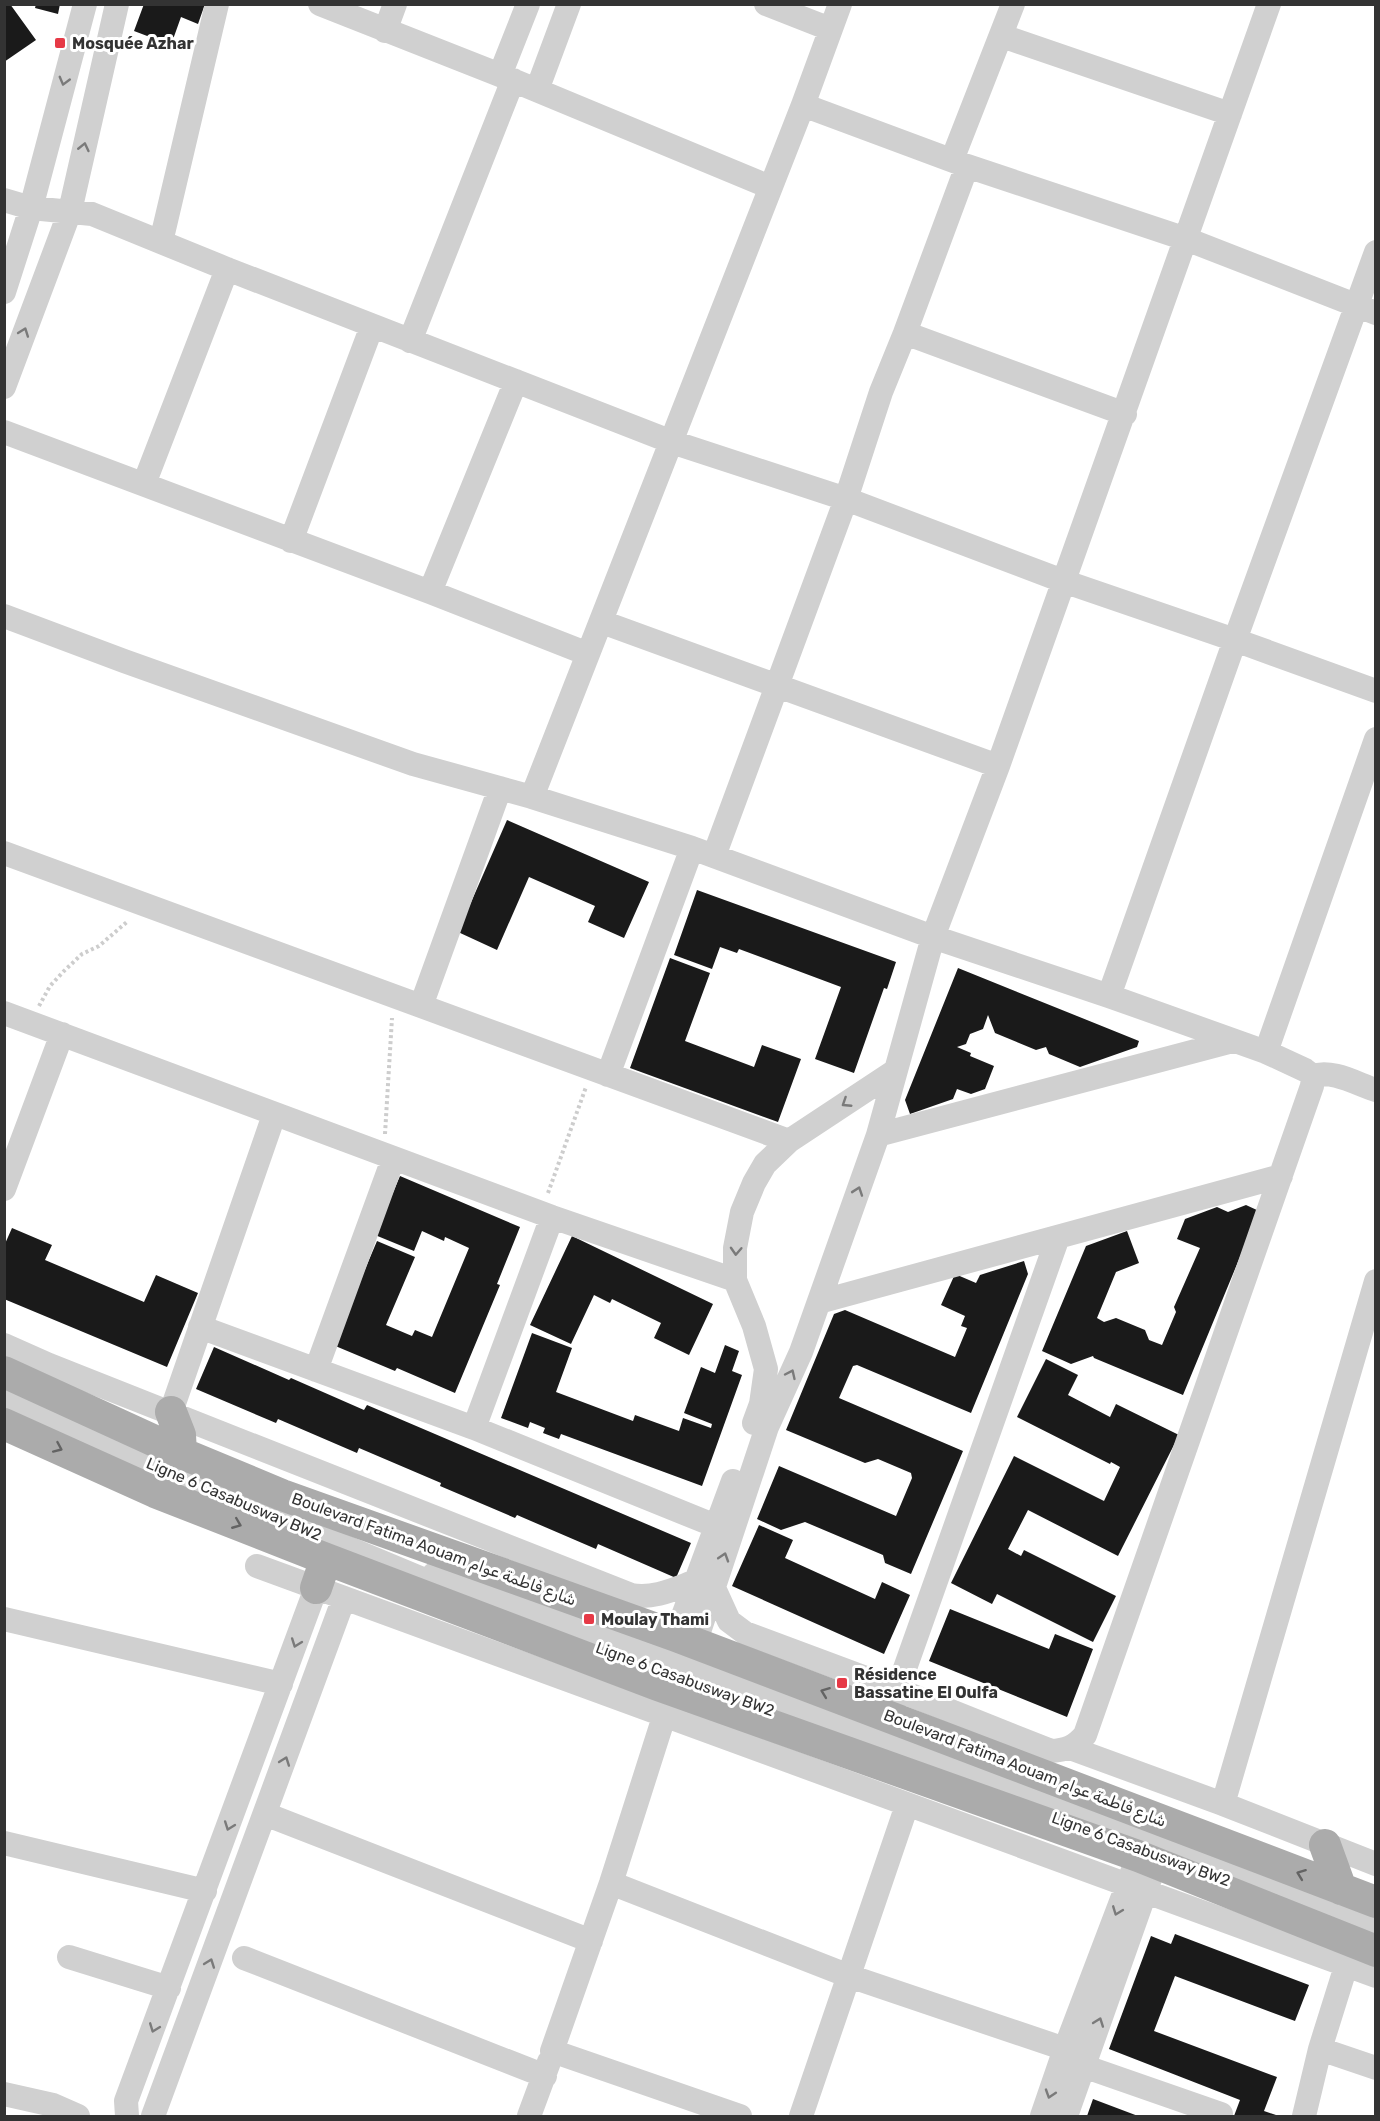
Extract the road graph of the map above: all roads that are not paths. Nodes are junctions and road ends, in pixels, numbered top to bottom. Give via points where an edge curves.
1 (84, 4) edge
2 (117, 4) edge
3 (217, 4) edge
4 (320, 4) edge
5 (395, 4) edge
6 (528, 4) edge
7 (569, 4) edge
8 (766, 4) edge
9 (840, 4) edge
10 (1013, 4) edge
11 (1269, 4) edge
12 (830, 29) junction
13 (385, 31) junction
14 (1002, 36) junction
15 (506, 78) junction
16 (537, 90) junction
17 (803, 105) junction
18 (1230, 114) junction
19 (960, 163) junction
20 (770, 187) junction
21 (4, 200) edge
22 (32, 208) junction
23 (70, 211) junction
24 (1186, 240) junction
25 (161, 242) junction
26 (1376, 252) edge
27 (227, 269) junction
28 (4, 292) edge
29 (1366, 310) edge
30 (372, 326) junction
31 (905, 333) junction
32 (410, 340) junction
33 (516, 381) junction
34 (4, 387) edge
35 (1125, 414) junction
36 (4, 432) edge
37 (672, 442) junction
38 (144, 484) junction
39 (846, 499) junction
40 (291, 541) junction
41 (1063, 581) junction
42 (430, 592) junction
43 (4, 616) edge
44 (602, 622) junction
45 (1235, 640) junction
46 (588, 654) junction
47 (777, 687) junction
48 (1376, 691) edge
49 (1376, 740) edge
50 (998, 766) junction
51 (500, 788) junction
52 (532, 797) junction
53 (703, 852) junction
54 (4, 853) edge
55 (933, 937) junction
56 (1109, 996) junction
57 (420, 1006) junction
58 (4, 1013) edge
59 (62, 1034) junction
60 (1233, 1041) junction
61 (1266, 1052) junction
62 (896, 1071) junction
63 (600, 1072) junction
64 (1313, 1076) junction
65 (1376, 1090) edge
66 (274, 1114) junction
67 (878, 1135) junction
68 (789, 1141) junction
69 (388, 1157) junction
70 (1281, 1176) junction
71 (4, 1189) edge
72 (546, 1215) junction
73 (1058, 1237) junction
74 (735, 1280) junction
75 (1374, 1294) edge
76 (819, 1302) junction
77 (200, 1327) junction
78 (4, 1345) edge
79 (316, 1370) junction
80 (4, 1372) edge
81 (4, 1391) edge
82 (4, 1399) edge
83 (171, 1412) junction
84 (4, 1424) edge
85 (474, 1428) junction
86 (181, 1453) junction
87 (716, 1526) junction
88 (257, 1566) dead end
89 (329, 1582) junction
90 (705, 1584) junction
91 (4, 1619) edge
92 (674, 1674) junction
93 (281, 1684) junction
94 (893, 1703) junction
95 (1070, 1748) junction
96 (1223, 1804) junction
97 (907, 1805) junction
98 (265, 1814) junction
99 (4, 1843) edge
100 (1325, 1845) junction
101 (1376, 1864) edge
102 (1142, 1875) junction
103 (611, 1883) junction
104 (1341, 1889) junction
105 (205, 1891) junction
106 (1376, 1902) edge
107 (1376, 1928) edge
108 (1376, 1936) edge
109 (591, 1941) junction
110 (1376, 1951) edge
111 (69, 1957) dead end
112 (244, 1958) dead end
113 (1346, 1966) junction
114 (849, 1976) junction
115 (1376, 1976) edge
116 (169, 1988) junction
117 (1065, 2049) junction
118 (1320, 2049) junction
119 (552, 2051) junction
120 (1083, 2066) junction
121 (1376, 2068) edge
122 (545, 2076) junction
123 (4, 2094) edge
124 (51, 2111) edge
125 (1221, 2114) dead end
126 (78, 2116) edge
127 (127, 2116) edge
128 (153, 2116) edge
129 (529, 2116) edge
130 (740, 2116) edge
131 (801, 2116) edge
132 (1042, 2116) edge
133 (1065, 2116) edge
134 (1304, 2116) edge

1 -> 22 street
23 -> 2 street
3 - 25 street
4 - 13 street
5 - 13 street
6 - 15 street
7 - 16 street
8 - 12 street
9 - 12 street
10 - 14 street
11 - 18 street
12 - 17 street
13 - 15 street
14 - 18 street
14 - 19 street
15 - 16 street
15 - 32 street
16 - 20 street
17 - 19 street
17 - 20 street
18 - 24 street
19 - 24 street
19 - 31 street
20 - 37 street
21 - 22 street
22 - 23 street
22 - 28 street
23 - 25 street via 93,214
34 -> 23 street
24 - 29 street
24 - 35 street
25 - 27 street
26 - 29 street
27 - 30 street
27 - 38 street
29 - 45 street
30 - 32 street
30 - 40 street
31 - 35 street
31 - 39 street
32 - 33 street
33 - 37 street
33 - 42 street
35 - 41 street
36 - 38 street
37 - 39 street
37 - 44 street
38 - 40 street
39 - 41 street
39 - 47 street
40 - 42 street
41 - 45 street
41 - 50 street
42 - 46 street
43 - 51 street via 413,764
44 - 46 street
44 - 47 street
45 - 48 street
45 - 56 street
46 - 52 street
47 - 50 street
47 - 53 street
49 - 61 street
50 - 55 street
51 - 52 street
51 - 57 street
52 - 53 street
53 - 55 street
53 - 63 street
54 - 57 street
55 - 56 street
55 - 62 street
56 - 60 street
57 - 63 street
58 - 59 street
59 - 66 street
59 - 71 street
60 - 61 street
60 - 67 street
61 - 64 street
62 - 67 street
62 -> 68 street
63 - 68 street
64 - 65 street via 1331,1075
64 - 70 street
66 - 69 street
66 - 77 street
76 -> 67 street
68 -> 74 street via 765,1164 742,1212 735,1248
69 - 72 street
69 - 79 street
70 - 73 street
70 - 95 street via 1085,1735
72 - 74 street
72 - 85 street
73 - 76 street
73 - 94 street
74 - 87 street via 766,1369 765,1388
75 - 96 street
90 -> 76 street
77 - 79 street
77 - 83 street
78 - 83 street
79 - 85 street
80 - 86 main road, Boulevard Fatima Aouam شارع فاطمة عوام
81 - 92 street, Ligne 6 Casabusway BW2 via 213,1484
82 - 92 street, Ligne 6 Casabusway BW2 via 458,1594
83 - 86 main road via 180,1435
83 - 90 street via 631,1595 662,1594
84 -> 89 main road, Boulevard Fatima Aouam شارع فاطمة عوام via 155,1491
85 - 87 street
86 - 92 main road, Boulevard Fatima Aouam شارع فاطمة عوام
87 - 90 street
88 - 89 street
89 - 92 main road, Boulevard Fatima Aouam شارع فاطمة عوام
89 - 92 street
89 -> 93 street
98 -> 89 street
90 - 92 street
90 - 94 street via 729,1621 745,1633
91 - 93 street
94 -> 92 main road, Boulevard Fatima Aouam شارع فاطمة عوام
92 - 97 street
92 - 102 main road, Boulevard Fatima Aouam شارع فاطمة عوام
92 - 103 street
92 - 107 street, Ligne 6 Casabusway BW2
92 - 108 street, Ligne 6 Casabusway BW2
93 -> 105 street
94 - 95 street via 1051,1751
104 -> 94 main road, Boulevard Fatima Aouam شارع فاطمة عوام
95 - 96 street
96 - 100 street
97 - 102 street
97 - 114 street
98 - 109 street
128 -> 98 street
99 - 105 street
100 - 101 street
100 - 104 main road
102 - 110 main road, Boulevard Fatima Aouam شارع فاطمة عوام
102 - 113 street
102 -> 117 street
120 -> 102 street
103 - 109 street
103 - 114 street
104 - 106 main road, Boulevard Fatima Aouam شارع فاطمة عوام
105 - 116 street
109 - 119 street
111 - 116 street
112 - 122 street
113 - 115 street
113 - 118 street
114 - 117 street
114 - 131 street
116 -> 127 street via 126,2101
117 -> 132 street
118 - 121 street
118 - 134 street
119 - 122 street
119 - 130 street
120 - 125 street
120 - 133 street
122 - 129 street
123 - 124 street
124 - 126 street

